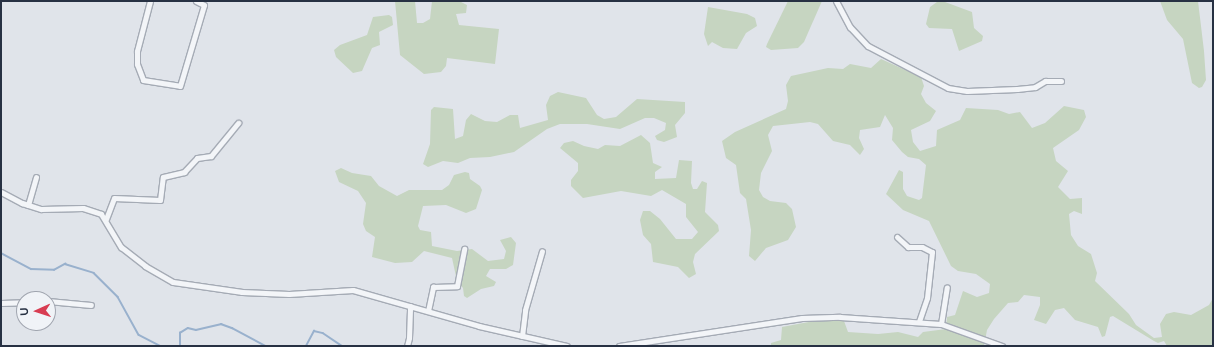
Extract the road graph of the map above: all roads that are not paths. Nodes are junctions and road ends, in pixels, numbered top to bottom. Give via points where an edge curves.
1 (150, 1) edge
2 (198, 1) edge
3 (836, 1) edge
4 (1061, 81) dead end
5 (238, 123) dead end
6 (36, 177) dead end
7 (1, 192) edge
8 (28, 205) junction
9 (106, 219) junction
10 (897, 237) dead end
11 (464, 249) dead end
12 (542, 251) dead end
13 (947, 287) dead end
14 (16, 302) edge
15 (56, 302) edge
16 (1, 303) edge
17 (91, 305) dead end
18 (410, 306) junction
19 (428, 311) junction
20 (919, 322) junction
21 (941, 324) junction
22 (522, 336) junction
23 (407, 346) edge
24 (567, 346) edge
25 (620, 346) edge
26 (1002, 346) edge

1 - 2 street via 137,51 137,64 143,80 180,86 204,5
3 - 4 street via 850,27 868,46 948,88 967,91 1017,89 1035,86 1045,81
5 - 9 street via 212,156 197,158 184,172 163,177 160,200 114,198
6 - 8 street
7 - 8 street
8 - 9 street via 48,209 83,208 101,214
9 - 18 street via 121,247 145,266 173,282 242,292 289,294 340,289
10 - 20 street via 907,247 926,248 932,252 927,298
11 - 19 street via 457,286 433,287
12 - 22 street via 525,310
13 - 21 street
14 - 16 street
15 - 17 street
18 - 19 street
18 - 23 street
19 - 22 street
20 - 21 street
20 - 25 street via 806,317
21 - 26 street
22 - 24 street

